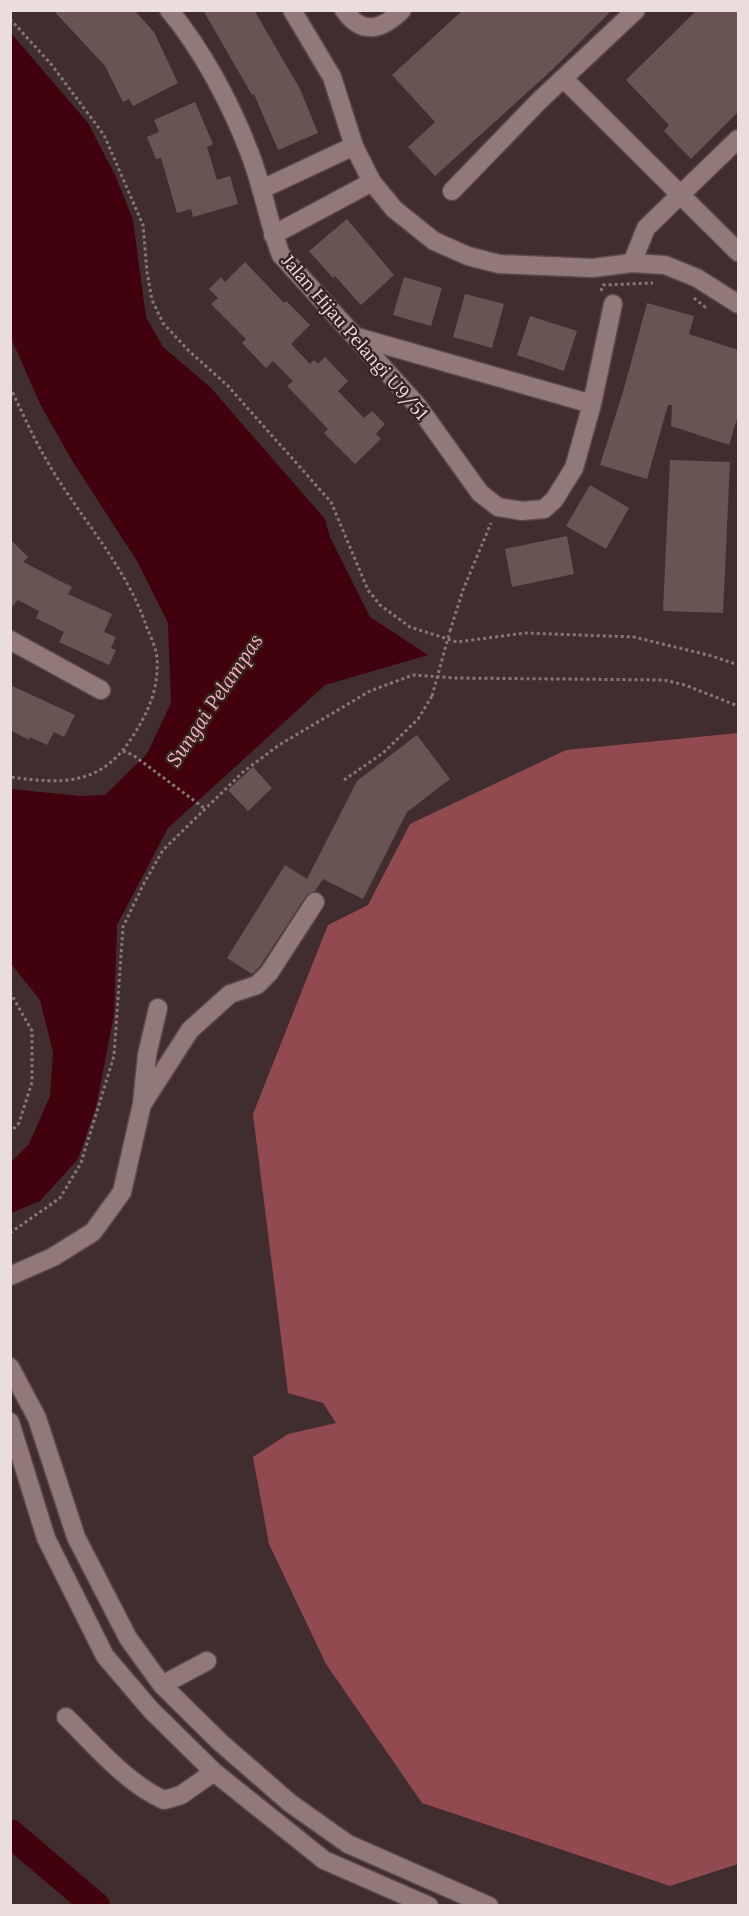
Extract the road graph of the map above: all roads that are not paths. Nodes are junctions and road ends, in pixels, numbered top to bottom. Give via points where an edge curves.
1 (169, 10) edge
2 (292, 10) edge
3 (344, 10) edge
4 (402, 10) edge
5 (636, 10) edge
6 (564, 79) junction
7 (738, 140) edge
8 (354, 146) junction
9 (372, 182) junction
10 (262, 189) junction
11 (452, 191) dead end
12 (680, 195) junction
13 (273, 235) junction
14 (738, 252) edge
15 (632, 263) junction
16 (613, 304) road end
17 (738, 304) edge
18 (356, 336) junction
19 (592, 404) junction
20 (10, 640) edge
21 (101, 690) dead end
22 (315, 902) dead end
23 (158, 1008) dead end
24 (142, 1104) junction
25 (10, 1276) edge
26 (10, 1367) edge
27 (10, 1422) edge
28 (207, 1661) dead end
29 (162, 1685) junction
30 (66, 1718) dead end
31 (214, 1772) junction
32 (429, 1905) edge
33 (489, 1905) edge

1 - 10 street, Jalan Hijau Pelangi U9/51 via 204,60 230,110
2 - 8 street via 332,76
3 - 4 street via 352,22 364,28 390,22
5 - 6 street
6 - 11 street
6 - 12 street
7 - 12 street
8 - 9 street
8 - 10 street
9 - 13 street
9 - 15 street via 394,209 434,241 468,256 499,264 554,267
10 - 13 street, Jalan Hijau Pelangi U9/51
12 - 14 street
12 - 15 street via 646,228
13 - 18 street, Jalan Hijau Pelangi U9/51 via 281,255
15 - 17 street via 665,265 697,278
16 - 19 street
18 - 19 street
18 - 19 street, Jalan Hijau Pelangi U9/51 via 417,405 480,493 498,507 544,509 554,500 574,468
20 - 21 street
22 - 24 street via 269,973 257,985 230,994 190,1030
23 - 24 street via 147,1055
24 - 25 street via 122,1192 93,1232 53,1257
26 - 29 street via 37,1418 75,1537 128,1638
27 - 31 street via 46,1538 105,1656
28 - 29 street
29 - 33 street via 290,1803 348,1844
30 - 31 street via 146,1792 164,1800 181,1795
31 - 32 street via 324,1860

